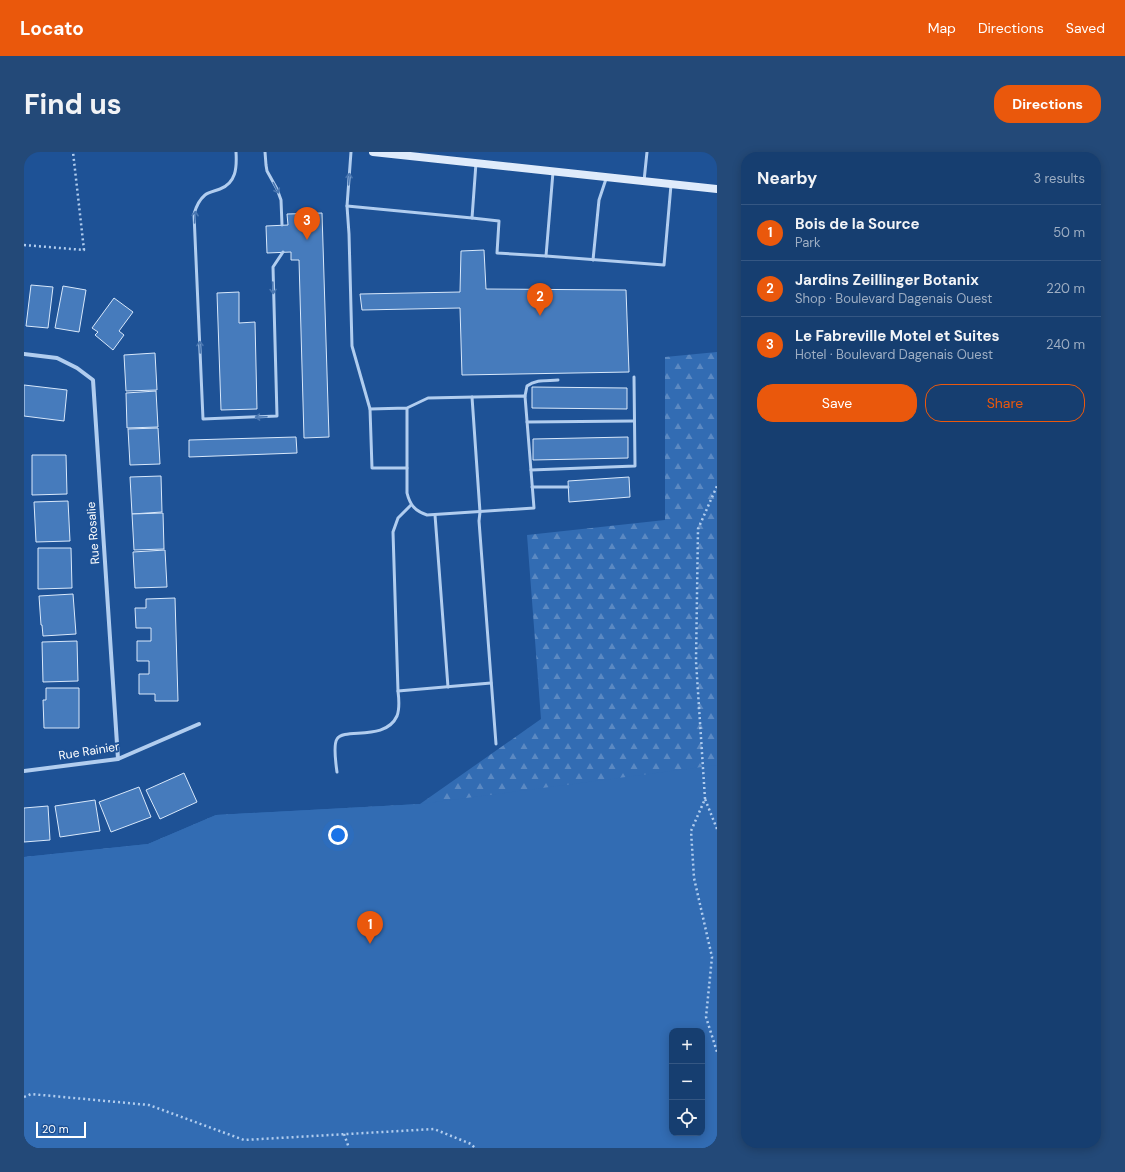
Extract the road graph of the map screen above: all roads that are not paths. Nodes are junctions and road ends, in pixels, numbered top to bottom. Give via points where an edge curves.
1 (236, 152) edge
2 (265, 152) edge
3 (351, 152) edge
4 (373, 152) edge
5 (647, 152) edge
6 (476, 163) junction
7 (553, 171) junction
8 (607, 177) junction
9 (644, 181) junction
10 (671, 184) junction
11 (717, 189) edge
12 (347, 206) junction
13 (472, 218) junction
14 (282, 225) dead end
15 (283, 252) dead end
16 (546, 256) junction
17 (593, 260) junction
18 (24, 354) edge
19 (634, 378) dead end
20 (558, 380) dead end
21 (525, 396) junction
22 (472, 397) junction
23 (407, 408) junction
24 (370, 409) junction
25 (634, 421) junction
26 (527, 422) junction
27 (407, 468) junction
28 (531, 470) junction
29 (532, 487) junction
30 (568, 487) dead end
31 (411, 505) junction
32 (480, 512) junction
33 (435, 515) junction
34 (491, 683) junction
35 (448, 687) junction
36 (398, 691) junction
37 (199, 724) dead end
38 (496, 744) dead end
39 (118, 759) junction
40 (24, 771) edge
41 (337, 772) dead end

15 -> 1 lane via 273,267 277,416 204,419 194,214 205,195 231,182 235,176
2 -> 14 lane via 267,171 281,200
12 -> 3 lane
4 - 6 main road
5 - 9 lane
6 - 7 main road
6 - 13 lane
7 - 8 main road
7 - 16 lane
8 - 9 main road
8 - 17 lane via 599,200
9 - 10 main road
10 - 11 main road
10 - 17 lane via 664,265
12 - 13 lane
12 - 24 lane via 352,346
13 - 16 lane via 499,221 496,253
16 - 17 lane
18 - 39 street, Rue Rosalie via 57,358 93,380
19 - 25 lane
20 - 21 lane via 530,384
21 - 22 lane
21 - 26 lane
22 - 23 lane via 428,398
22 - 32 lane
23 - 24 lane
23 - 27 lane
24 - 27 lane via 372,468
25 - 26 lane
25 - 28 lane via 635,466
26 - 28 lane
27 - 31 lane via 407,493
28 - 29 lane
29 - 30 lane
29 - 32 lane via 534,508
31 - 33 lane via 422,514
31 - 36 lane via 398,518 393,532
32 - 33 lane
32 - 34 lane
33 - 35 lane
34 - 35 lane
34 - 38 lane
35 - 36 lane
36 - 41 lane via 399,708 389,725 370,733 346,734 337,738
37 - 39 street, Rue Rainier
39 - 40 street, Rue Rainier

